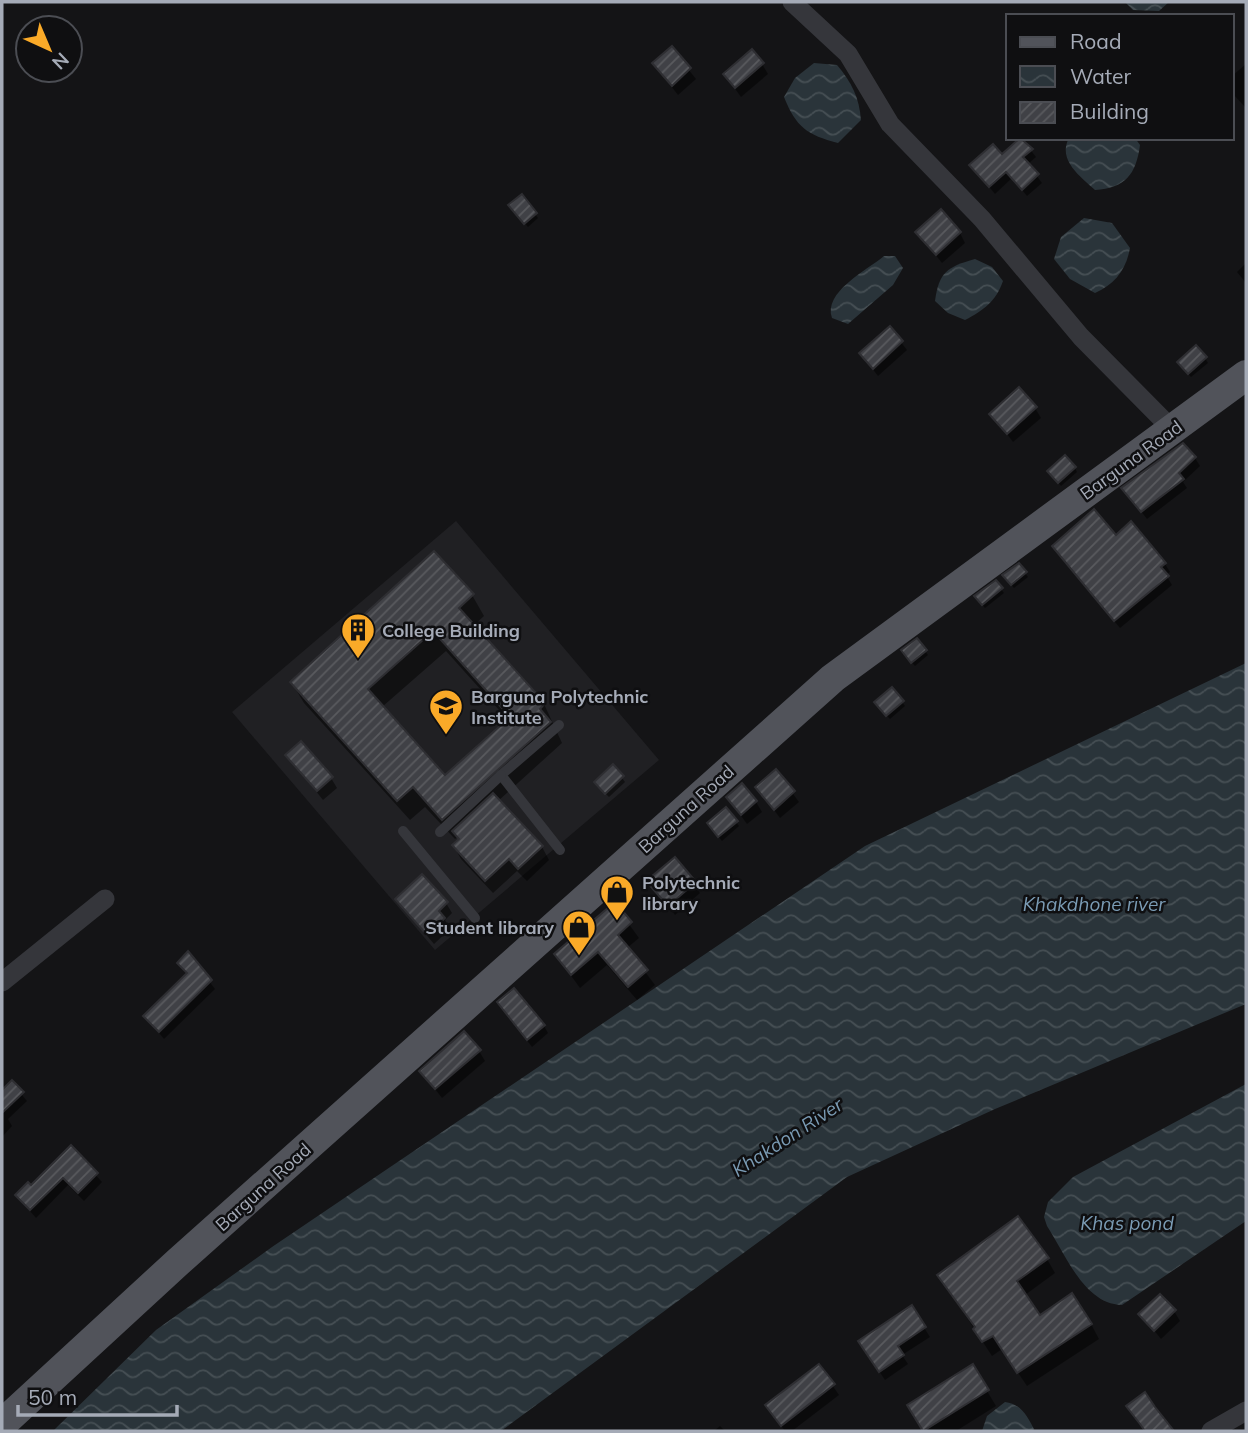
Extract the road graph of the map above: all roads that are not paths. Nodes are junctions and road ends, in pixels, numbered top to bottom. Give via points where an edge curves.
1 (792, 2) edge
2 (1246, 375) edge
3 (1172, 429) junction
4 (559, 725) dead end
5 (500, 775) junction
6 (403, 831) dead end
7 (440, 832) dead end
8 (560, 850) dead end
9 (105, 899) dead end
10 (475, 918) dead end
11 (2, 982) edge
12 (1246, 1410) edge
13 (2, 1424) edge
14 (1211, 1431) edge

1 - 3 street via 848,54 890,124 982,219 1081,337
2 - 3 main road, Barguna Road
3 - 13 main road, Barguna Road via 833,678
4 - 5 lane
5 - 7 lane
5 - 8 lane
6 - 10 lane
9 - 11 street
12 - 14 street

